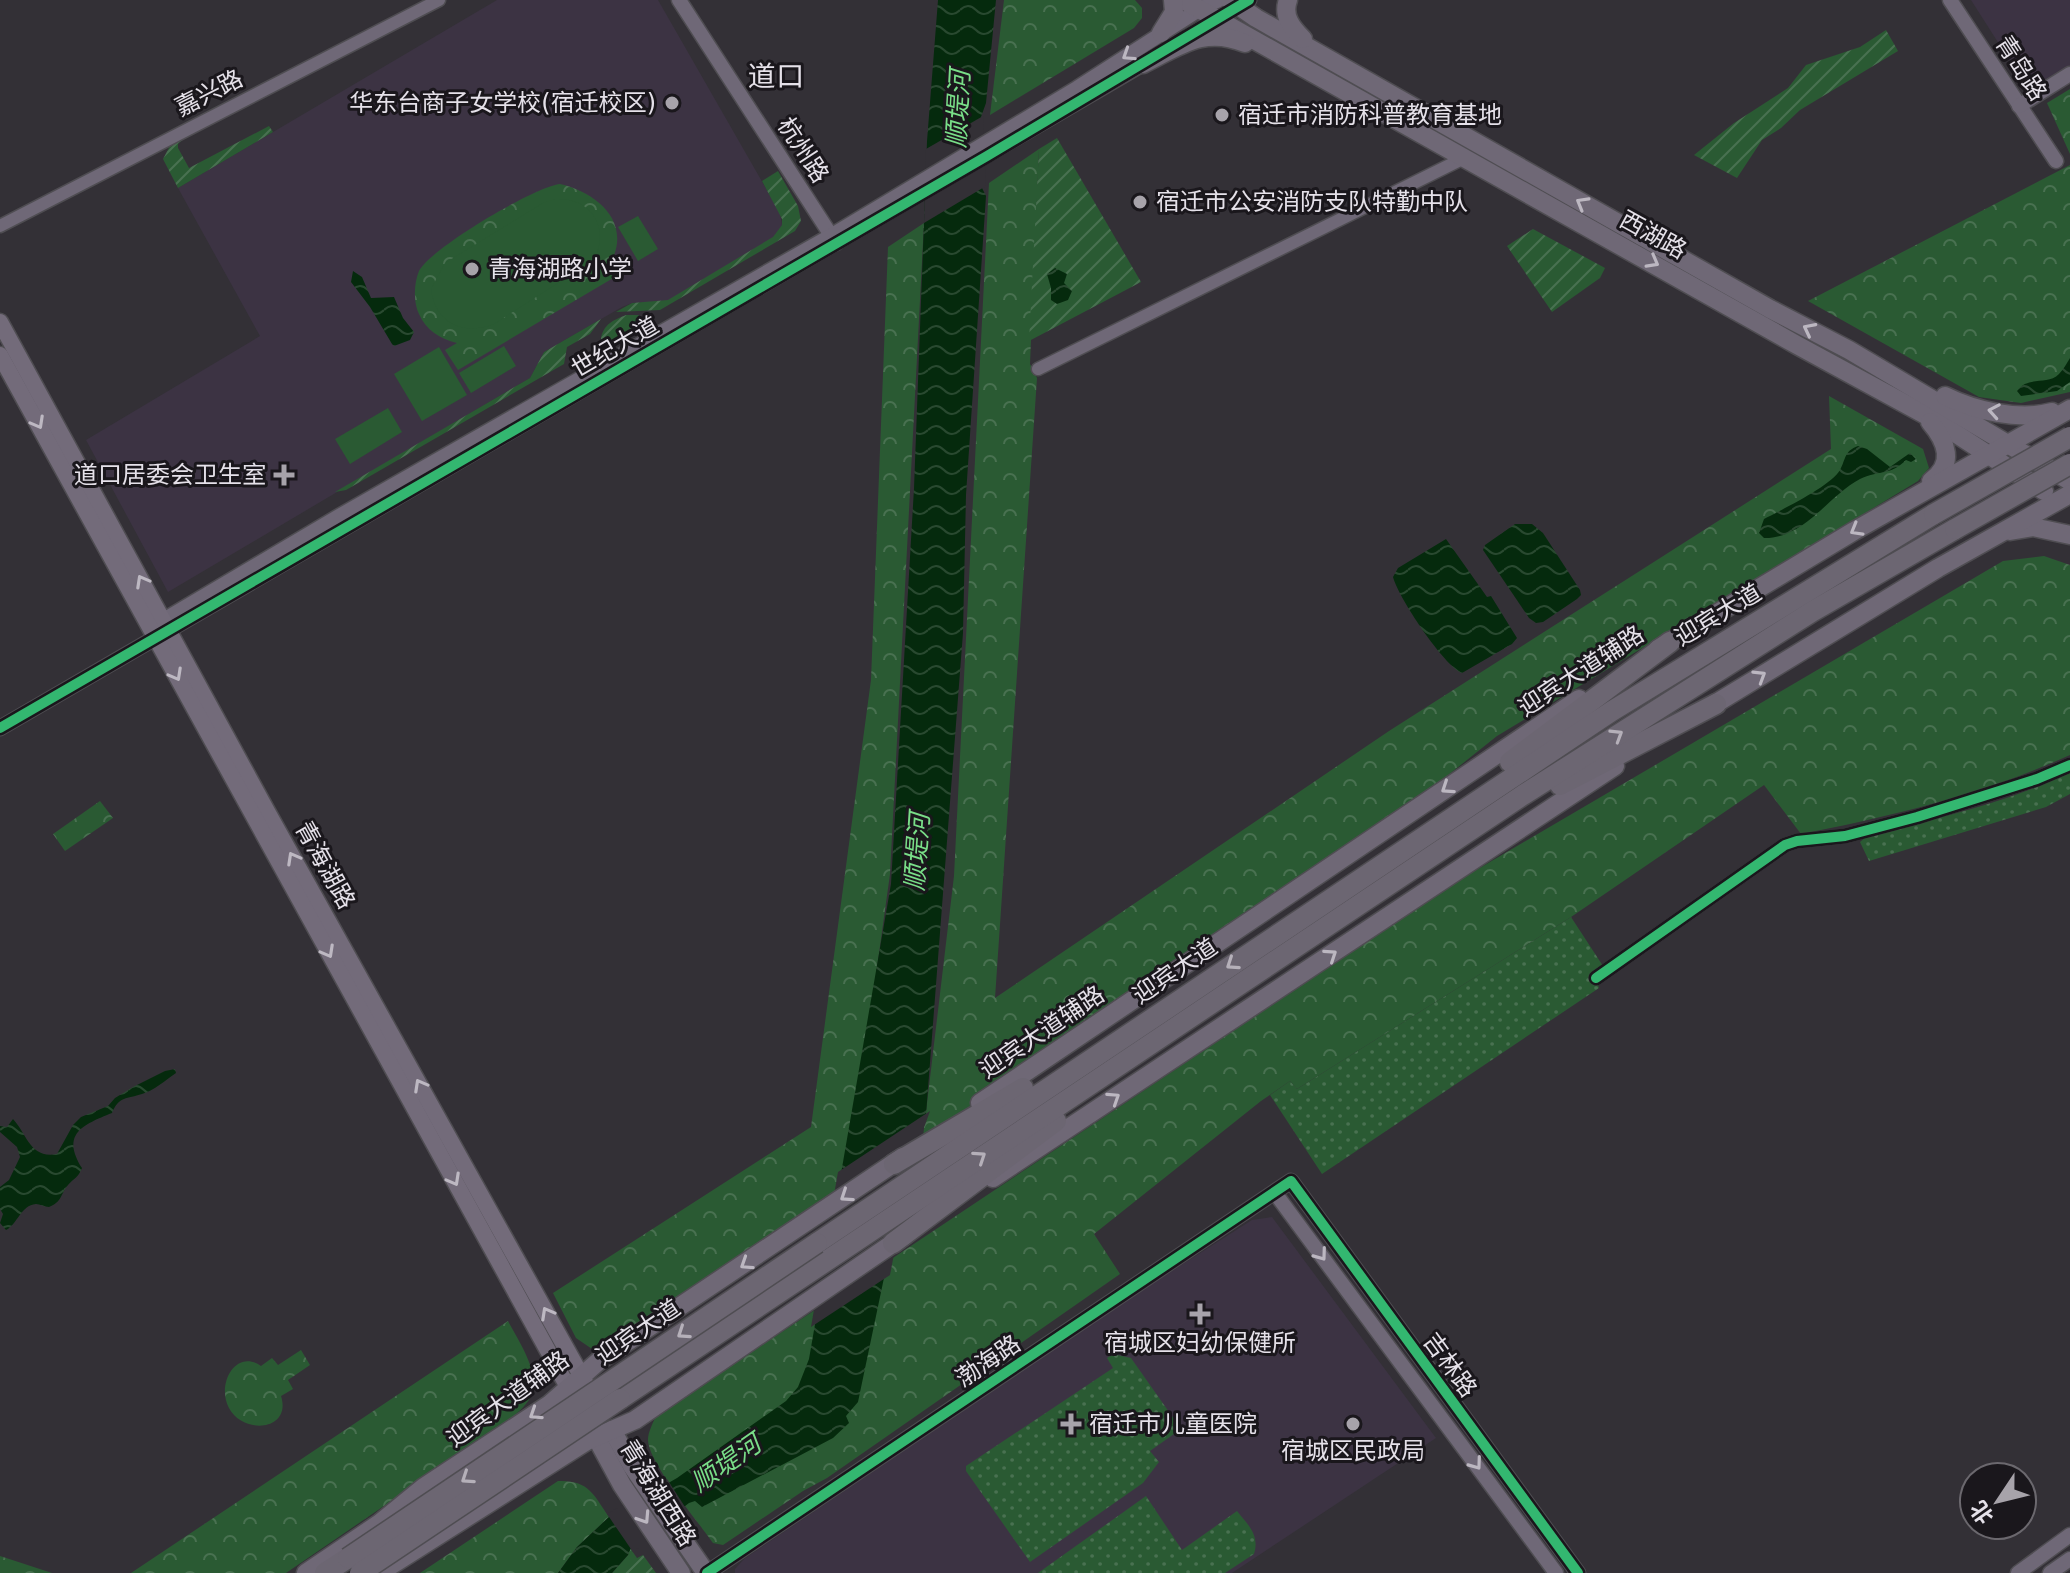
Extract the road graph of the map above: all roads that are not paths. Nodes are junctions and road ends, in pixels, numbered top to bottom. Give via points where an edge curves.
1 (439, 0) edge
2 (679, 0) edge
3 (1173, 0) edge
4 (1288, 0) edge
5 (1950, 0) edge
6 (1239, 2) edge
7 (1206, 6) edge
8 (1161, 33) junction
9 (1143, 64) junction
10 (2070, 74) edge
11 (1355, 75) junction
12 (1340, 87) junction
13 (2019, 106) junction
14 (988, 149) junction
15 (1466, 157) junction
16 (2056, 161) dead end
17 (0, 226) edge
18 (834, 239) junction
19 (0, 322) edge
20 (1849, 350) junction
21 (0, 355) edge
22 (1828, 362) junction
23 (1038, 369) dead end
24 (2070, 407) edge
25 (2070, 437) edge
26 (2008, 443) junction
27 (1987, 454) junction
28 (2070, 464) edge
29 (2070, 481) edge
30 (2066, 500) edge
31 (1891, 509) junction
32 (2070, 535) edge
33 (1954, 559) junction
34 (159, 628) junction
35 (1670, 642) junction
36 (1716, 704) junction
37 (0, 717) edge
38 (0, 728) edge
39 (2070, 765) edge
40 (1336, 894) junction
41 (1318, 932) junction
42 (1296, 946) junction
43 (1596, 978) dead end
44 (1160, 1013) junction
45 (931, 1140) junction
46 (894, 1164) joint
47 (1291, 1181) joint
48 (1275, 1193) junction
49 (901, 1238) junction
50 (576, 1383) junction
51 (604, 1433) junction
52 (630, 1480) junction
53 (2070, 1535) edge
54 (2070, 1559) edge
55 (306, 1573) edge
56 (325, 1573) edge
57 (360, 1573) edge
58 (379, 1573) edge
59 (681, 1573) edge
60 (707, 1573) edge
61 (1556, 1573) edge
62 (1578, 1573) edge
63 (2018, 1573) edge
64 (2050, 1573) edge

1 - 17 street, 嘉兴路
2 - 18 street, 杭州路
3 - 8 main road via 1174,12
4 - 11 main road via 1292,28
5 - 13 street, 青岛路
6 - 7 street, 世纪大道
6 - 11 main road, 西湖路
7 - 8 street, 世纪大道
7 - 9 street, 世纪大道
7 - 12 main road, 西湖路
8 -> 14 street, 世纪大道
9 - 12 main road via 1194,39 1220,35
9 - 14 street, 世纪大道
10 - 13 street
20 -> 11 main road, 西湖路
12 - 15 main road, 西湖路
13 - 16 street, 青岛路
14 - 18 street, 世纪大道
15 -> 22 main road, 西湖路
15 - 23 street
18 - 34 street, 世纪大道
34 -> 19 main road, 青海湖路
24 -> 20 main road via 2034,416 1959,403
20 - 26 main road, 西湖路
21 -> 34 main road, 青海湖路
22 - 27 main road, 西湖路
22 - 31 main road via 1926,417 1940,434 1948,454 1945,468
24 - 26 main road, 迎宾大道辅路
25 - 40 highway, 迎宾大道, bridge via 1612,711
26 - 27 main road, 迎宾大道辅路
26 - 29 main road, 西湖路
27 - 30 main road, 西湖路
27 - 31 main road, 迎宾大道辅路
41 -> 28 highway, 迎宾大道, bridge via 1813,611
30 - 33 main road
31 -> 35 main road, 迎宾大道辅路
32 - 33 main road via 2016,528
36 -> 33 main road
34 - 37 street, 世纪大道
34 - 38 street, 世纪大道
34 - 50 main road, 青海湖路
35 - 40 highway via 1368,861
35 -> 45 main road, 迎宾大道辅路 via 1602,683
36 - 41 highway via 1551,790 1361,913
49 -> 36 main road via 1588,782
39 - 43 street via 1917,817 1785,845
40 -> 44 highway, 迎宾大道
41 - 42 highway, 迎宾大道
42 - 49 highway via 1224,1006 1085,1099
57 -> 42 highway, 迎宾大道, bridge
44 - 45 highway via 1083,1051
44 -> 56 highway, 迎宾大道, bridge
45 - 46 highway
46 -> 50 main road, 迎宾大道辅路 via 600,1360
47 - 48 street, 渤海路
47 - 62 street, 吉林路
48 - 60 street, 渤海路
48 -> 61 street, 吉林路
49 - 51 main road via 635,1420
50 - 51 main road, 青海湖路
50 -> 55 main road, 迎宾大道辅路
51 - 52 main road, 青海湖西路
51 - 58 main road
52 -> 59 main road, 青海湖西路
52 - 60 main road, 青海湖西路
53 - 63 street
54 - 64 street

